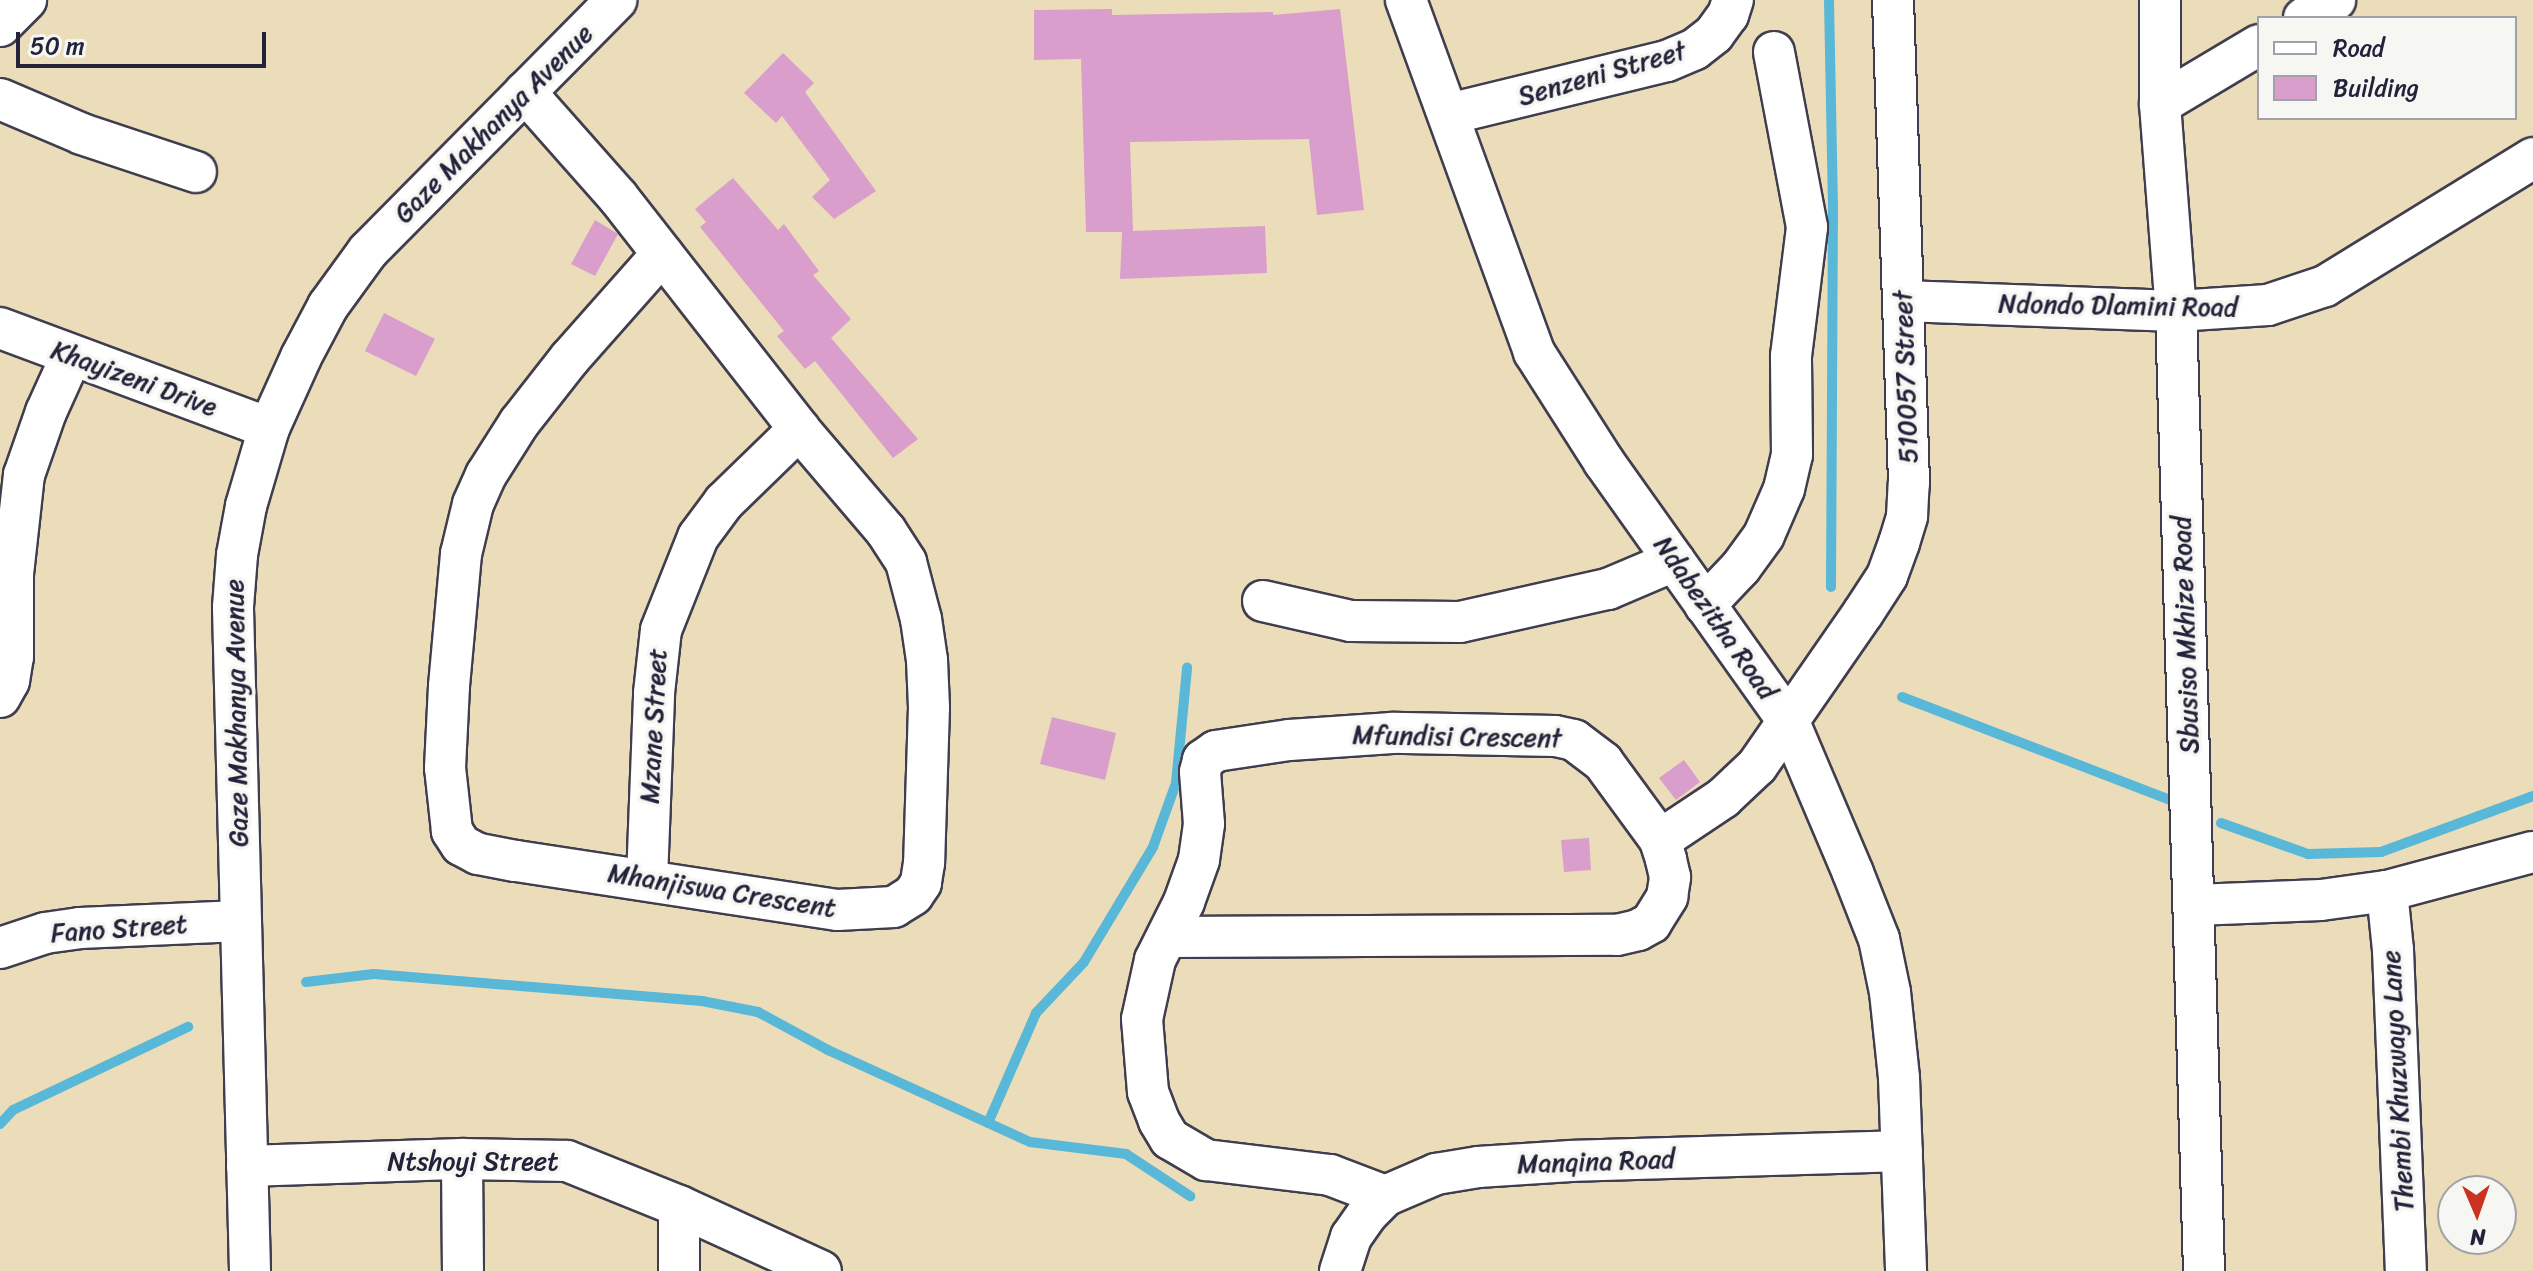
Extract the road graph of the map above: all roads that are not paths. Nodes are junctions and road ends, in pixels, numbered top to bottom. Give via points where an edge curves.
1 (26, 0) edge
2 (616, 0) edge
3 (1406, 0) edge
4 (1733, 0) edge
5 (1893, 0) edge
6 (2160, 0) edge
7 (2335, 0) edge
8 (2307, 16) edge
9 (0, 26) edge
10 (2257, 46) edge
11 (1774, 52) dead end
12 (525, 92) junction
13 (0, 99) edge
14 (2160, 104) junction
15 (1449, 114) junction
16 (2533, 158) edge
17 (196, 172) dead end
18 (662, 254) junction
19 (1903, 301) junction
20 (2176, 311) junction
21 (0, 328) edge
22 (71, 357) junction
23 (269, 428) junction
24 (799, 429) junction
25 (1674, 561) junction
26 (1263, 601) dead end
27 (1705, 605) junction
28 (0, 697) edge
29 (1789, 722) junction
30 (1660, 840) junction
31 (2533, 852) edge
32 (647, 879) junction
33 (2387, 891) junction
34 (2195, 905) junction
35 (240, 921) junction
36 (1167, 937) junction
37 (0, 948) edge
38 (1902, 1151) junction
39 (462, 1159) junction
40 (247, 1166) junction
41 (1385, 1196) junction
42 (679, 1206) junction
43 (250, 1271) edge
44 (463, 1271) edge
45 (679, 1271) edge
46 (821, 1271) edge
47 (1340, 1271) edge
48 (1906, 1271) edge
49 (2204, 1271) edge
50 (2406, 1271) edge

1 - 9 street
2 - 12 street, Gaze Makhanya Avenue
3 - 15 street, Ndabezitha Road
4 - 15 street, Senzeni Street via 1714,34 1667,61
5 - 19 street, 510057 Street
6 - 14 street, Sbusiso Mkhize Road
7 - 8 street
10 - 14 street
11 - 27 street via 1807,227 1791,356 1792,455 1764,535
12 - 18 street, Mhanjiswa Crescent
12 - 23 street, Gaze Makhanya Avenue via 368,251 328,306
13 - 17 street via 82,134
14 - 20 street, Sbusiso Mkhize Road
15 - 25 street, Ndabezitha Road via 1534,352
16 - 20 street, Ndondo Dlamini Road via 2325,286 2268,305
18 - 24 street, Mhanjiswa Crescent
18 - 32 street, Mhanjiswa Crescent via 519,423 473,504 454,619 445,768 452,831 461,845 515,861
19 - 20 street, Ndondo Dlamini Road
19 - 29 street, 510057 Street via 1907,516 1887,576
20 - 34 street, Sbusiso Mkhize Road
21 - 22 street, Khayizeni Drive
22 - 23 street, Khayizeni Drive
22 - 28 street via 24,475 13,574 13,657
23 - 35 street, Gaze Makhanya Avenue via 246,506 233,607
24 - 32 street, Mzane Street via 724,502 698,537 661,630
24 - 32 street, Mhanjiswa Crescent via 886,531 906,562 913,588 927,660 929,707 921,883 894,907 837,910
25 - 26 street via 1608,589 1460,622 1351,621
25 - 27 street, Ndabezitha Road
27 - 29 street, Ndabezitha Road
29 - 30 street, 510057 Street via 1740,785
29 - 38 street, Ndabezitha Road via 1879,939 1890,992
30 - 36 street, Mfundisi Crescent via 1670,877 1667,897 1651,923 1617,935
30 - 36 street, Mfundisi Crescent via 1603,762 1574,740 1555,736 1355,734 1216,751 1203,760 1200,772 1204,824 1199,860
31 - 33 street
33 - 34 street via 2321,900
33 - 50 street, Thembi Khuzwayo Lane
34 - 49 street, Sbusiso Mkhize Road
35 - 37 street, Fano Street via 80,928
35 - 40 street, Gaze Makhanya Avenue
36 - 41 street, Mfundisi Crescent via 1146,989 1142,1019 1148,1092 1170,1139 1206,1160 1330,1175
38 - 41 street, Manqina Road via 1478,1167 1436,1174
38 - 48 street, Ndabezitha Road
39 - 40 street, Ntshoyi Street
39 - 42 street, Ntshoyi Street via 567,1161
39 - 44 street
40 - 43 street, Gaze Makhanya Avenue
41 - 47 street, Manqina Road via 1351,1237
42 - 45 street
42 - 46 street, Ntshoyi Street

